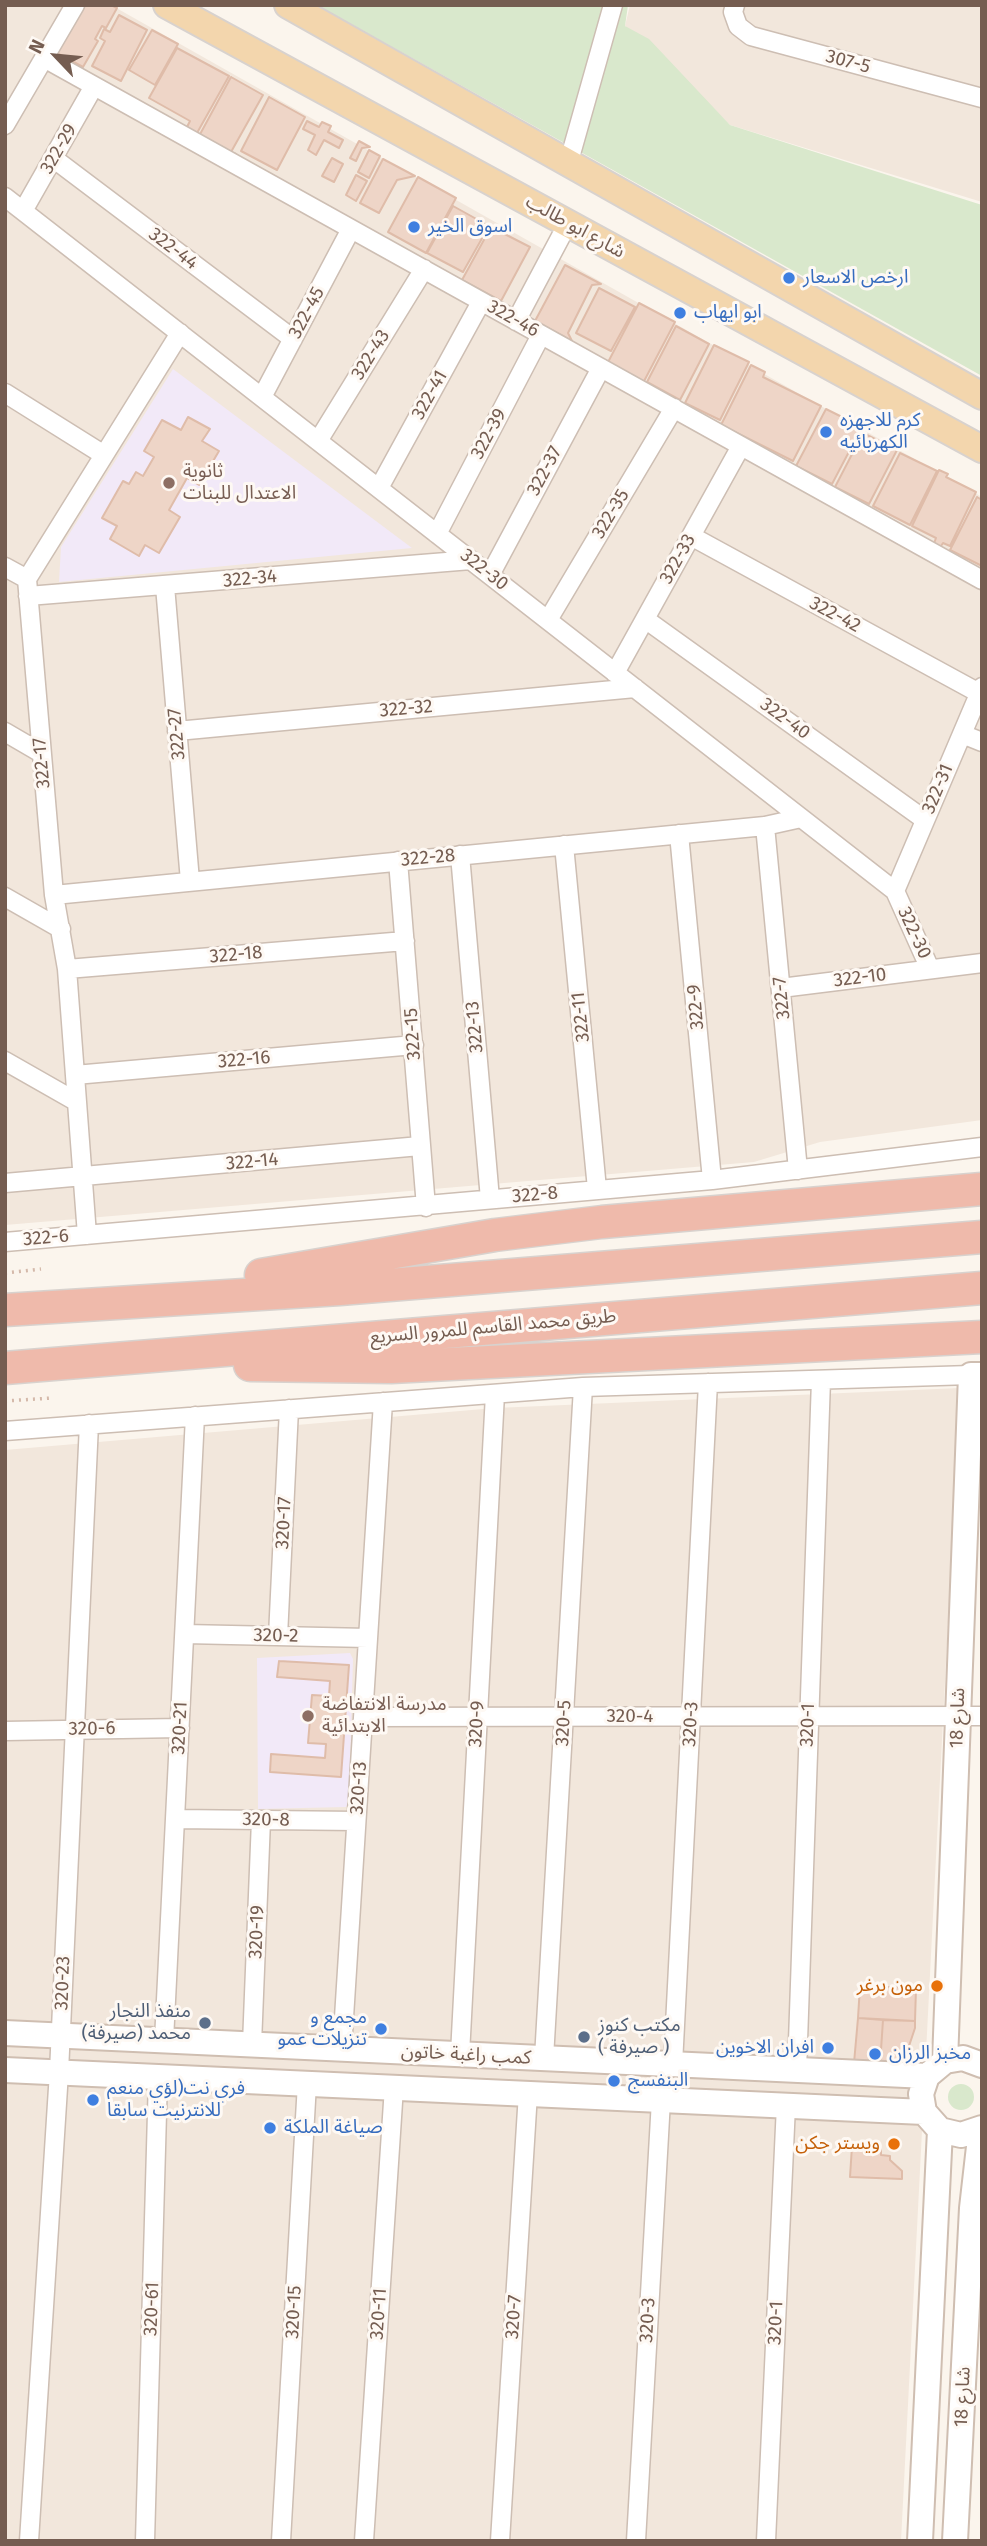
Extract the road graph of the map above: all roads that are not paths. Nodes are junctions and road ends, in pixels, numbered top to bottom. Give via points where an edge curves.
1 (75, 5) edge
2 (167, 5) edge
3 (288, 5) edge
4 (613, 5) edge
5 (735, 5) edge
6 (44, 58) junction
7 (94, 86) junction
8 (982, 98) edge
9 (5, 125) edge
10 (53, 158) junction
11 (569, 161) junction
12 (5, 197) edge
13 (23, 211) junction
14 (568, 223) junction
15 (351, 229) junction
16 (424, 269) junction
17 (481, 302) junction
18 (516, 321) junction
19 (180, 333) junction
20 (541, 335) junction
21 (293, 339) junction
22 (601, 368) junction
23 (5, 393) edge
24 (982, 396) edge
25 (262, 397) junction
26 (674, 408) junction
27 (318, 441) junction
28 (741, 446) junction
29 (982, 449) edge
30 (104, 456) junction
31 (379, 488) junction
32 (438, 534) junction
33 (691, 536) junction
34 (471, 560) junction
35 (5, 567) edge
36 (490, 575) junction
37 (982, 580) edge
38 (165, 586) junction
39 (27, 587) junction
40 (645, 619) junction
41 (548, 620) junction
42 (615, 673) junction
43 (635, 688) junction
44 (981, 690) edge
45 (177, 730) junction
46 (5, 732) edge
47 (962, 734) junction
48 (982, 742) edge
49 (41, 753) junction
50 (801, 817) junction
51 (925, 820) junction
52 (765, 826) junction
53 (679, 834) junction
54 (564, 845) junction
55 (460, 855) junction
56 (398, 861) junction
57 (190, 881) junction
58 (895, 891) junction
59 (54, 894) junction
60 (5, 897) edge
61 (61, 929) junction
62 (405, 940) junction
63 (982, 963) edge
64 (67, 969) junction
65 (930, 969) junction
66 (781, 988) junction
67 (414, 1045) junction
68 (5, 1060) edge
69 (75, 1074) junction
70 (77, 1102) junction
71 (420, 1146) junction
72 (982, 1147) edge
73 (798, 1170) junction
74 (83, 1178) junction
75 (712, 1180) junction
76 (5, 1184) edge
77 (597, 1189) junction
78 (982, 1189) edge
79 (490, 1199) junction
80 (426, 1206) junction
81 (87, 1235) junction
82 (982, 1237) edge
83 (5, 1242) edge
84 (982, 1288) edge
85 (83, 1303) junction
86 (5, 1310) edge
87 (982, 1337) edge
88 (66, 1363) junction
89 (5, 1368) edge
90 (976, 1375) edge
91 (821, 1380) junction
92 (708, 1383) junction
93 (583, 1387) junction
94 (495, 1394) junction
95 (383, 1402) junction
96 (289, 1409) junction
97 (195, 1416) junction
98 (89, 1424) junction
99 (5, 1431) edge
100 (184, 1634) junction
101 (278, 1636) junction
102 (368, 1638) junction
103 (808, 1716) junction
104 (970, 1716) edge
105 (363, 1717) junction
106 (478, 1717) junction
107 (564, 1717) junction
108 (692, 1717) junction
109 (180, 1728) junction
110 (73, 1730) junction
111 (5, 1731) edge
112 (175, 1819) junction
113 (261, 1820) junction
114 (356, 1821) junction
115 (5, 2033) edge
116 (61, 2036) junction
117 (164, 2040) junction
118 (252, 2044) junction
119 (342, 2049) junction
120 (982, 2052) edge
121 (460, 2054) junction
122 (544, 2058) junction
123 (674, 2064) junction
124 (981, 2065) edge
125 (936, 2068) junction
126 (5, 2070) edge
127 (797, 2070) junction
128 (59, 2072) junction
129 (158, 2077) junction
130 (307, 2083) junction
131 (394, 2088) junction
132 (528, 2093) junction
133 (661, 2100) junction
134 (786, 2105) junction
135 (932, 2121) junction
136 (981, 2128) edge
137 (29, 2541) edge
138 (145, 2541) edge
139 (281, 2541) edge
140 (364, 2541) edge
141 (500, 2541) edge
142 (636, 2541) edge
143 (766, 2541) edge
144 (920, 2541) edge
145 (955, 2541) edge

1 - 6 street
2 - 14 main road, شارع ابو طالب
3 - 11 main road
4 - 11 street
5 - 8 street, 307-5 via 738,26 751,36
6 - 7 street, 322-46
6 - 9 street
7 - 10 street, 322-29
7 - 15 street, 322-46
10 - 13 street, 322-29
10 - 21 street, 322-44
11 - 24 main road
12 - 13 street, 322-30
13 - 19 street, 322-30
14 - 18 street
14 - 29 main road, شارع ابو طالب
15 - 16 street, 322-46
15 - 21 street, 322-45
16 - 17 street, 322-46
16 - 27 street, 322-43
17 - 18 street, 322-46
17 - 31 street, 322-41
18 - 20 street, 322-46
19 - 25 street, 322-30
19 - 30 street
20 - 22 street, 322-46
20 - 32 street, 322-39
21 - 25 street, 322-45
22 - 26 street, 322-46
22 - 36 street, 322-37
23 - 30 street
25 - 27 street, 322-30
26 - 28 street, 322-46
26 - 41 street, 322-35
27 - 31 street, 322-30
28 - 33 street, 322-33
28 - 37 street, 322-46
30 - 39 street
31 - 32 street, 322-30
32 - 34 street, 322-30
33 - 40 street, 322-33
33 - 44 street, 322-42
34 - 36 street, 322-30
34 - 38 street, 322-34
35 - 39 street
36 - 41 street, 322-30
38 - 39 street, 322-34
38 - 45 street, 322-27
39 - 49 street, 322-17
40 - 42 street, 322-33
40 - 51 street, 322-40
41 - 42 street, 322-30
42 - 43 street, 322-30
43 - 45 street, 322-32
43 - 50 street, 322-30
44 - 47 street, 322-31
45 - 57 street, 322-27
46 - 49 street
47 - 48 street
47 - 51 street, 322-31
49 - 59 street, 322-17
50 - 52 street, 322-28
50 - 58 street, 322-30
51 - 58 street, 322-31
52 - 53 street, 322-28
52 - 66 street, 322-7
53 - 54 street, 322-28
53 - 75 street, 322-9
54 - 55 street, 322-28
54 - 77 street, 322-11
55 - 56 street, 322-28
55 - 79 street, 322-13
56 - 57 street, 322-28
56 - 62 street, 322-15
57 - 59 street, 322-28
58 - 65 street, 322-30
59 - 61 street, 322-17
60 - 61 street
61 - 64 street, 322-17
62 - 64 street, 322-18
62 - 67 street, 322-15
63 - 65 street, 322-10
64 - 69 street, 322-17
65 - 66 street, 322-10
66 - 73 street, 322-7
67 - 69 street, 322-16
67 - 71 street, 322-15
68 - 70 street
69 - 70 street, 322-17
70 - 74 street, 322-17
71 - 74 street, 322-14
71 - 80 street, 322-15
72 - 73 street, 322-8
73 - 75 street, 322-8
74 - 76 street, 322-14
74 - 81 street, 322-17
75 - 77 street, 322-8
77 - 79 street, 322-8
78 - 85 highway via 495,1235
79 - 80 street, 322-8
80 - 81 street, 322-8
81 - 83 street, 322-6
82 - 85 highway via 340,1289
84 - 88 highway, طريق محمد القاسم للمرور السريع
85 - 86 highway
87 - 88 highway via 391,1367
88 - 89 highway, طريق محمد القاسم للمرور السريع
90 - 91 street
90 - 104 street, شارع 18
91 - 92 street
91 - 103 street, 320-1
92 - 93 street
92 - 108 street, 320-3
93 - 94 street
93 - 107 street, 320-5
94 - 95 street
94 - 106 street, 320-9
95 - 96 street
95 - 102 street, 320-13
96 - 97 street
96 - 101 street, 320-17
97 - 98 street
97 - 100 street, 320-21
98 - 99 street
98 - 110 street, 320-23
100 - 101 street, 320-2
100 - 109 street, 320-21
101 - 102 street, 320-2
102 - 105 street, 320-13
103 - 104 street, 320-4
103 - 108 street, 320-4
103 - 127 street, 320-1
104 - 125 street, شارع 18
105 - 106 street, 320-4
105 - 114 street, 320-13
106 - 107 street, 320-4
106 - 121 street, 320-9
107 - 108 street, 320-4
107 - 122 street, 320-5
108 - 123 street, 320-3
109 - 110 street, 320-6
109 - 112 street, 320-21
110 - 111 street, 320-6
110 - 116 street, 320-23
112 - 113 street, 320-8
112 - 117 street, 320-21
113 - 114 street, 320-8
113 - 118 street, 320-19
114 - 119 street, 320-13
115 - 116 street, كمب راغبة خاتون
116 - 117 street, كمب راغبة خاتون
116 - 128 street, 320-23
117 - 118 street, كمب راغبة خاتون
118 - 119 street, كمب راغبة خاتون
119 - 121 street, كمب راغبة خاتون
120 - 124 street
121 - 122 street, كمب راغبة خاتون
122 - 123 street, كمب راغبة خاتون
123 - 127 street, كمب راغبة خاتون
124 - 125 street, كمب راغبة خاتون via 963,2058
125 - 127 street, كمب راغبة خاتون
125 - 135 street, شارع 18 via 921,2094
126 - 128 street, كمب راغبة خاتون
128 - 129 street, كمب راغبة خاتون
128 - 137 street, 320-23
129 - 130 street, كمب راغبة خاتون
129 - 138 street, 320-61
130 - 131 street, كمب راغبة خاتون
130 - 139 street, 320-15
131 - 132 street, كمب راغبة خاتون
131 - 140 street, 320-11
132 - 133 street, كمب راغبة خاتون
132 - 141 street, 320-7
133 - 134 street, كمب راغبة خاتون
133 - 142 street, 320-3
134 - 135 street, كمب راغبة خاتون
134 - 143 street, 320-1
135 - 136 street, كمب راغبة خاتون via 961,2135
135 - 144 street, شارع 18
136 - 145 street, شارع 18 via 972,2208

